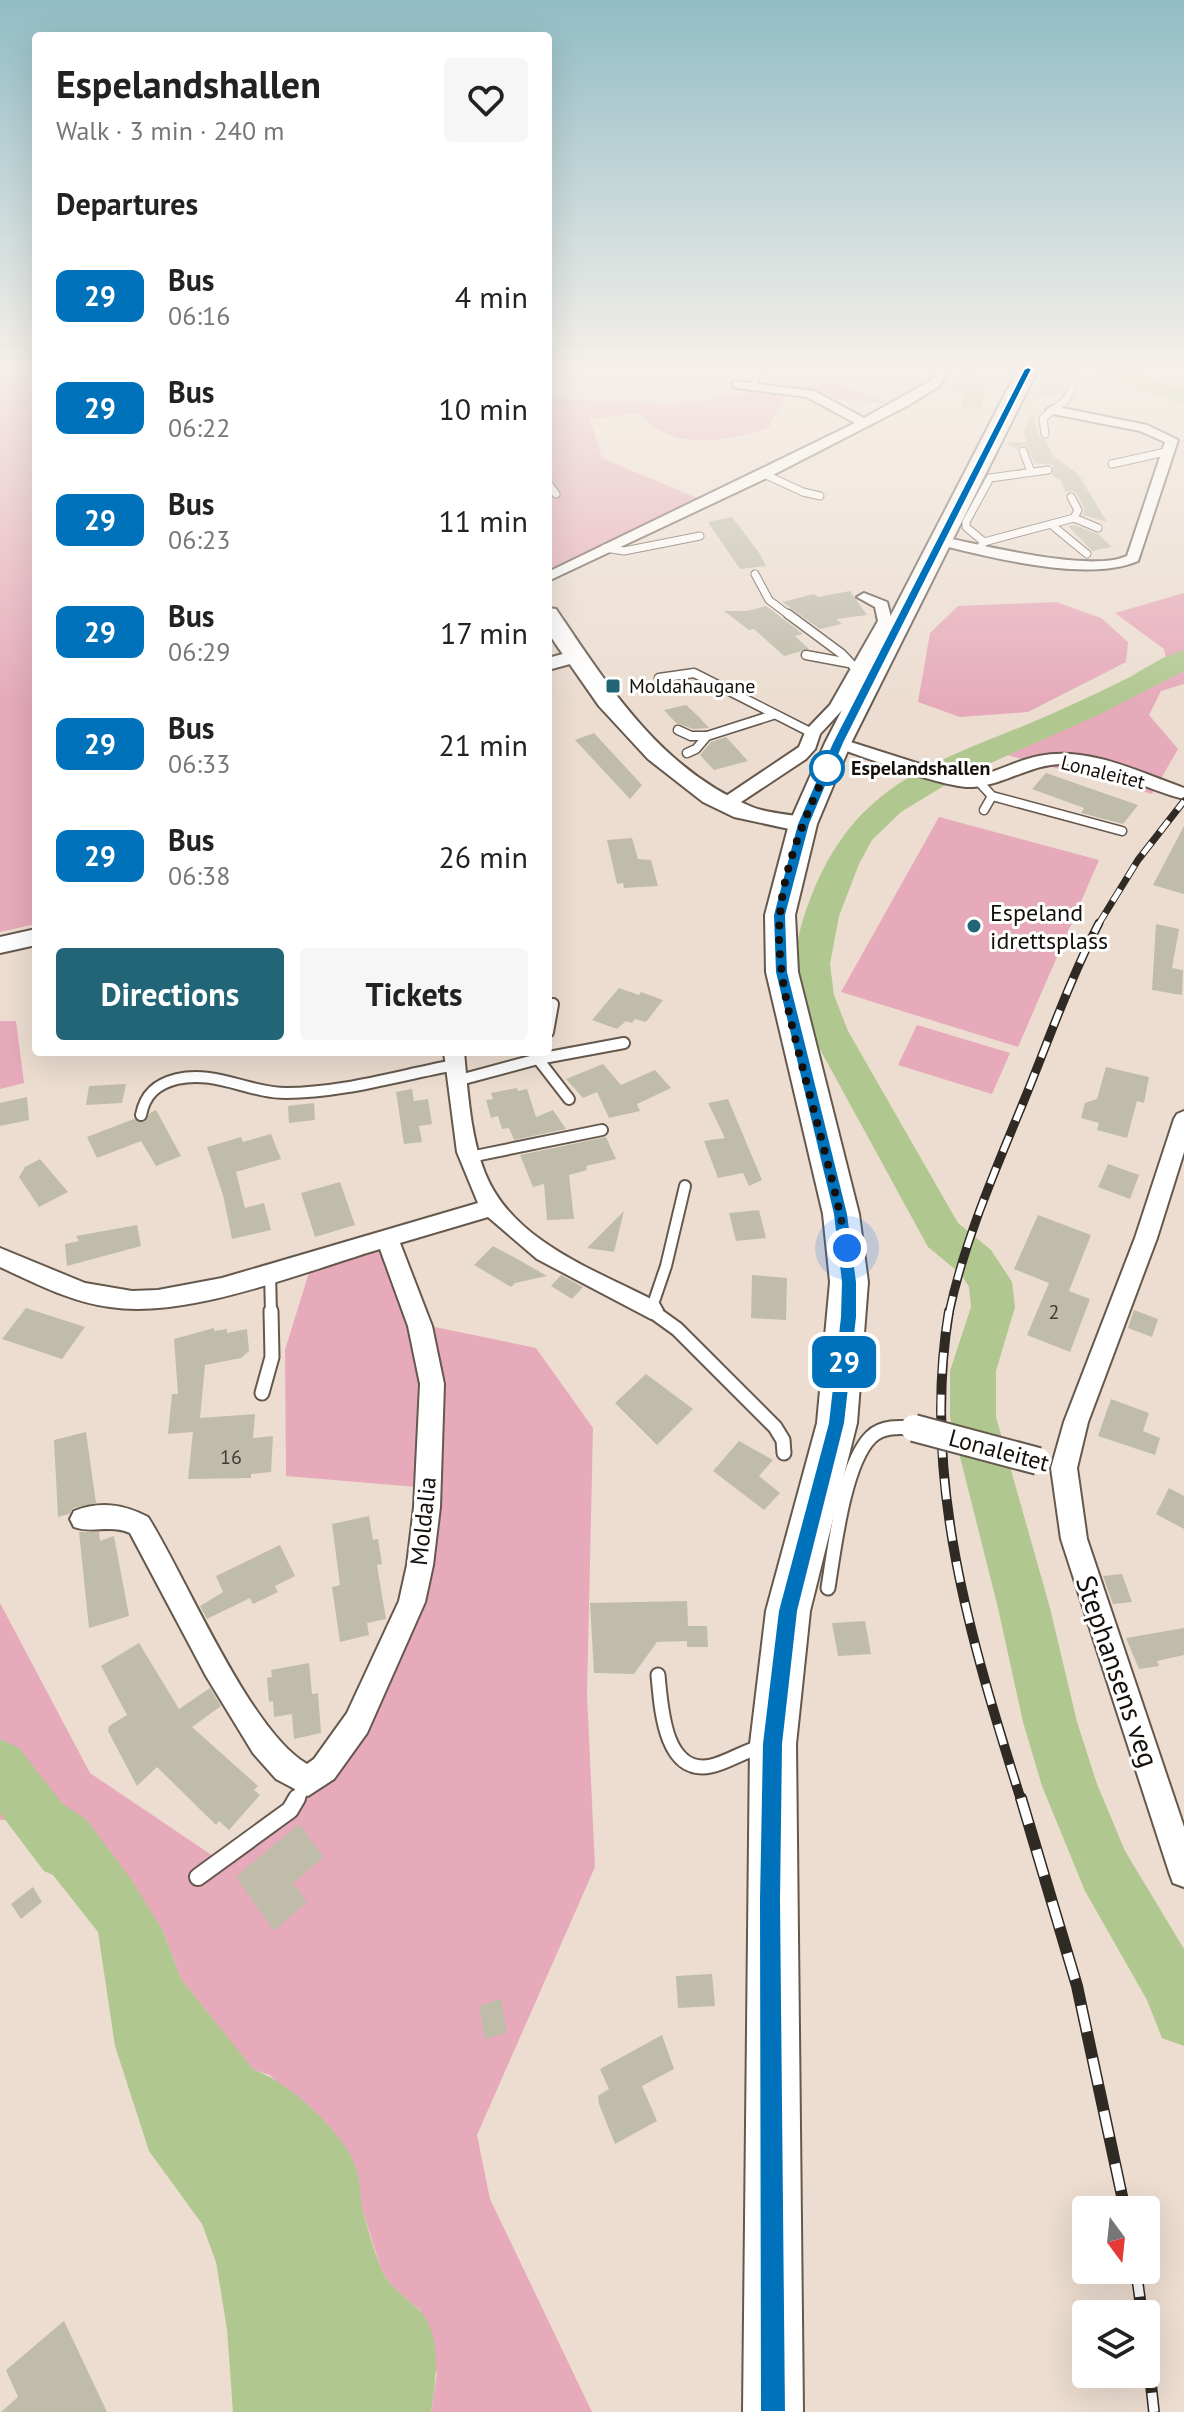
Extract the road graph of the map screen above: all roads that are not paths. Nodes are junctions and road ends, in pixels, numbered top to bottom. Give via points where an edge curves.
1 (748, 482) edge
2 (780, 482) edge
3 (971, 482) edge
4 (988, 482) edge
5 (1159, 482) edge
6 (552, 488) edge
7 (556, 494) dead end
8 (820, 496) dead end
9 (1071, 497) dead end
10 (1074, 518) junction
11 (1053, 526) junction
12 (1098, 528) dead end
13 (700, 536) dead end
14 (941, 541) junction
15 (982, 545) junction
16 (605, 548) junction
17 (1087, 554) dead end
18 (755, 574) dead end
19 (552, 575) edge
20 (864, 597) dead end
21 (552, 621) edge
22 (806, 655) dead end
23 (574, 657) junction
24 (552, 663) edge
25 (852, 666) junction
26 (659, 678) dead end
27 (773, 715) junction
28 (678, 730) dead end
29 (707, 736) junction
30 (825, 738) junction
31 (687, 753) dead end
32 (986, 790) junction
33 (1184, 794) edge
34 (726, 804) junction
35 (984, 810) dead end
36 (803, 824) junction
37 (1122, 831) dead end
38 (32, 938) edge
39 (0, 945) edge
40 (553, 1004) dead end
41 (552, 1010) edge
42 (624, 1043) dead end
43 (552, 1053) edge
44 (531, 1056) edge
45 (540, 1056) edge
46 (455, 1066) edge
47 (569, 1099) dead end
48 (141, 1115) dead end
49 (1184, 1119) edge
50 (602, 1130) dead end
51 (470, 1157) junction
52 (685, 1186) dead end
53 (492, 1207) junction
54 (387, 1238) junction
55 (0, 1257) edge
56 (270, 1273) junction
57 (651, 1310) junction
58 (262, 1393) dead end
59 (914, 1428) joint
60 (784, 1453) dead end
61 (1051, 1464) junction
62 (83, 1519) dead end
63 (828, 1588) dead end
64 (658, 1675) dead end
65 (773, 1744) junction
66 (308, 1781) junction
67 (1184, 1872) edge
68 (198, 1877) dead end
69 (773, 2412) edge

1 - 16 street
2 - 8 lane
3 - 14 main road
4 - 15 lane via 966,522
5 - 15 street via 1129,562 1097,567
6 - 7 lane
9 - 10 lane via 1078,510
10 - 11 lane
10 - 12 lane
11 - 15 lane
11 - 17 lane
13 - 16 lane via 624,551
14 - 15 street
14 - 30 main road
16 - 19 street
18 - 25 lane via 769,600
20 - 25 street via 882,605 886,615
21 - 23 main road
22 - 25 lane
23 - 24 street
23 - 34 main road via 664,760
25 - 30 street
26 - 27 lane via 694,673
27 - 29 lane
27 - 30 lane
28 - 29 lane
29 - 31 lane
30 - 32 street, Lonaleitet
30 - 34 street
30 - 36 main road
32 - 33 street, Lonaleitet via 1035,762 1070,760
32 - 35 lane
32 - 37 lane
34 - 36 main road
36 - 65 main road via 782,898 779,942 841,1214 848,1317 837,1423 788,1611
38 - 39 street
40 - 41 lane
42 - 43 lane
44 - 46 lane
45 - 47 lane
46 - 48 lane via 288,1093 185,1077 151,1089
46 - 51 street
49 - 61 street, Lonaleitet via 1146,1238 1076,1422
50 - 51 lane
51 - 53 street
52 - 57 lane
53 - 54 street
53 - 57 street via 524,1239
54 - 56 street
54 - 66 street, Moldalia via 420,1326 432,1384 420,1565 412,1602 357,1723 332,1760
55 - 56 street via 69,1289 119,1301 184,1298
56 - 58 lane via 272,1357
57 - 60 lane via 677,1329 775,1427
59 - 61 street, Lonaleitet, bridge
59 - 63 lane, Lonaleitet via 880,1431 860,1452
61 - 67 street, Stephansens veg
62 - 66 street via 124,1516 139,1525 243,1712 294,1778
64 - 65 lane via 674,1751 693,1768
65 - 69 main road
66 - 68 lane, Moldalia via 290,1810

